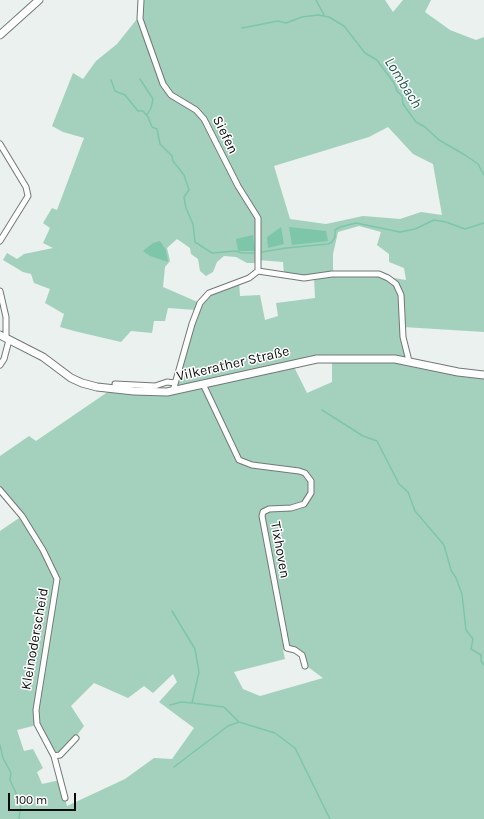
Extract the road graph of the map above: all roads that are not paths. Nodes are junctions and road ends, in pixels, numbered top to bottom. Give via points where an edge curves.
1 (39, 0) edge
2 (140, 0) edge
3 (0, 35) edge
4 (0, 144) edge
5 (0, 241) edge
6 (258, 272) junction
7 (0, 291) edge
8 (5, 338) edge
9 (409, 361) junction
10 (0, 365) edge
11 (484, 375) edge
12 (117, 383) dead end
13 (175, 383) junction
14 (202, 384) junction
15 (173, 391) junction
16 (0, 490) edge
17 (305, 666) dead end
18 (76, 738) dead end
19 (54, 756) junction
20 (65, 798) dead end

1 - 3 street
2 - 6 street, Siefen via 140,19 163,84 171,95 196,110 204,119 238,186 258,218
4 - 5 street via 26,187 28,196
6 - 9 street via 304,278 332,274 379,274 388,278 396,284 401,294 403,337
6 - 13 street via 209,293 200,303
7 - 8 street via 6,317
8 - 10 street via 4,359
8 - 15 street, Vilkerather Straße via 43,357 71,378 89,385 149,392
9 - 11 street, Vilkerather Straße
9 - 14 street, Vilkerather Straße via 386,358 307,360
12 - 13 street via 155,386 167,382
13 - 15 street
14 - 15 street, Vilkerather Straße
14 - 17 street, Tixhoven via 239,460 252,465 299,471 305,473 311,481 311,492 304,504 291,508 269,509 263,512 262,516 287,648 302,655
16 - 19 street, Kleinoderscheid via 22,516 57,579 36,710 39,729
18 - 19 street via 60,755
19 - 20 street, Kleinoderscheid

